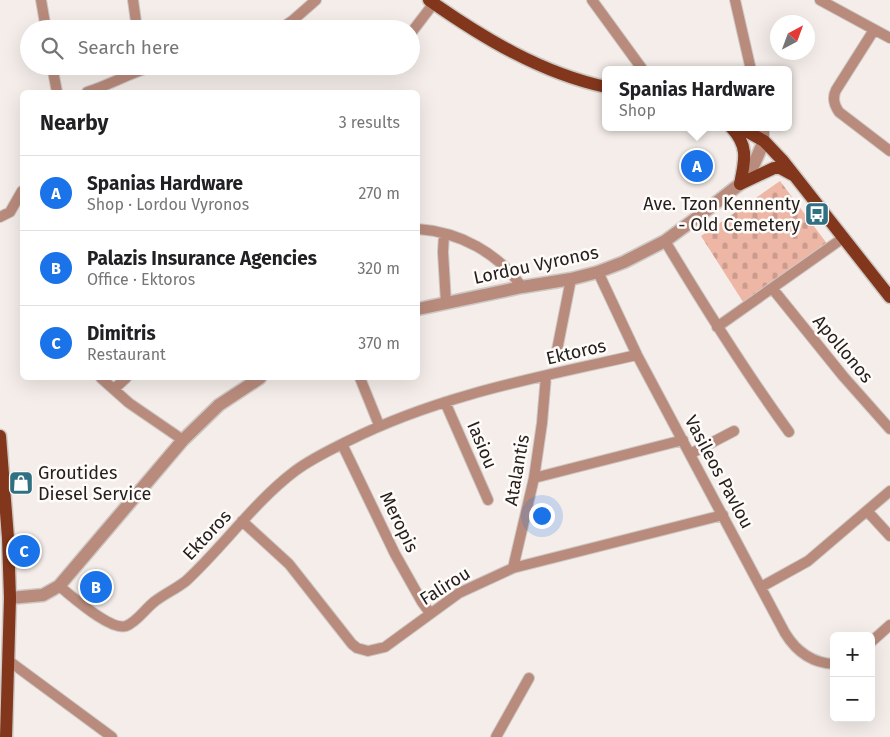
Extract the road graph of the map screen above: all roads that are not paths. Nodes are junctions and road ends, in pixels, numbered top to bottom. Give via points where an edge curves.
1 (41, 0) edge
2 (133, 0) edge
3 (316, 0) edge
4 (592, 0) edge
5 (735, 0) edge
6 (820, 0) edge
7 (432, 2) edge
8 (44, 20) edge
9 (136, 20) edge
10 (293, 20) edge
11 (420, 20) edge
12 (874, 30) junction
13 (890, 38) edge
14 (640, 66) edge
15 (750, 66) edge
16 (54, 75) edge
17 (132, 75) edge
18 (602, 86) edge
19 (110, 89) edge
20 (57, 90) edge
21 (734, 131) edge
22 (746, 131) edge
23 (764, 131) edge
24 (764, 141) junction
25 (890, 151) edge
26 (795, 176) junction
27 (740, 184) junction
28 (20, 194) edge
29 (0, 217) edge
30 (420, 229) edge
31 (444, 234) junction
32 (843, 238) junction
33 (665, 241) junction
34 (598, 272) junction
35 (570, 280) junction
36 (522, 287) junction
37 (772, 288) junction
38 (890, 297) edge
39 (446, 303) junction
40 (420, 310) edge
41 (717, 327) junction
42 (557, 350) dead end
43 (637, 355) junction
44 (546, 376) junction
45 (103, 380) edge
46 (124, 380) edge
47 (257, 380) edge
48 (361, 380) edge
49 (114, 389) junction
50 (445, 402) junction
51 (379, 425) junction
52 (890, 429) edge
53 (734, 431) dead end
54 (789, 432) dead end
55 (0, 436) edge
56 (183, 440) junction
57 (683, 440) junction
58 (342, 444) junction
59 (690, 454) junction
60 (1, 465) edge
61 (534, 478) junction
62 (890, 491) edge
63 (2, 496) edge
64 (488, 500) dead end
65 (868, 512) junction
66 (723, 515) junction
67 (242, 521) junction
68 (890, 536) edge
69 (513, 568) junction
70 (59, 586) junction
71 (761, 587) junction
72 (10, 598) junction
73 (430, 613) junction
74 (890, 625) edge
75 (5, 629) edge
76 (875, 638) edge
77 (9, 661) junction
78 (830, 663) edge
79 (529, 678) dead end
80 (6, 737) edge
81 (112, 737) edge
82 (496, 737) edge

1 - 8 street
2 - 9 street
3 - 10 street
4 - 14 street
5 - 15 street
6 - 12 street
7 - 11 street
7 - 18 main road via 523,58 554,72
12 - 13 street
12 - 25 street via 833,98 839,112
16 - 20 street
17 - 19 street
21 - 27 main road via 741,139 745,153
22 - 24 main road
23 - 24 street
24 - 26 main road
24 - 27 street, Lordou Vyronos
26 - 27 main road via 774,168
26 - 32 main road
27 - 33 street, Lordou Vyronos
28 - 29 street via 10,212
30 - 31 street
31 - 36 street via 485,250 512,273
31 - 39 street
32 - 37 street
32 - 38 main road
33 - 34 street, Lordou Vyronos
33 - 41 street
34 - 35 street, Lordou Vyronos
34 - 43 street, Vasileos Pavlou
35 - 36 street, Lordou Vyronos
35 - 42 street
36 - 39 street, Lordou Vyronos
37 - 41 street
37 - 52 street, Apollonos
39 - 40 street, Lordou Vyronos
41 - 54 street
43 - 44 street, Ektoros
43 - 57 street, Vasileos Pavlou
44 - 50 street, Ektoros
44 - 61 street, Atalantis
45 - 49 street
46 - 49 street
47 - 56 street via 219,405
48 - 51 street
49 - 56 street
50 - 51 street, Ektoros
50 - 64 street, Iasiou
51 - 58 street, Ektoros
53 - 59 street
55 - 60 main road
56 - 70 street
57 - 59 street, Vasileos Pavlou
57 - 61 street
58 - 67 street, Ektoros via 296,470
58 - 73 street, Meropis via 395,554
59 - 66 street, Vasileos Pavlou
60 - 63 main road
61 - 69 street, Atalantis
62 - 65 street
63 - 72 main road
65 - 68 street
65 - 71 street via 800,567
66 - 69 street, Falirou
66 - 71 street, Vasileos Pavlou
67 - 70 street, Ektoros via 186,581 153,602 127,626 106,622
67 - 73 street, Falirou via 289,564 357,648 368,651 385,647
69 - 73 street, Falirou via 459,593
70 - 72 street via 43,595
71 - 78 street, Vasileos Pavlou via 792,645 816,661
72 - 75 main road
74 - 76 street
75 - 77 main road
77 - 80 main road
77 - 81 street
79 - 82 street

